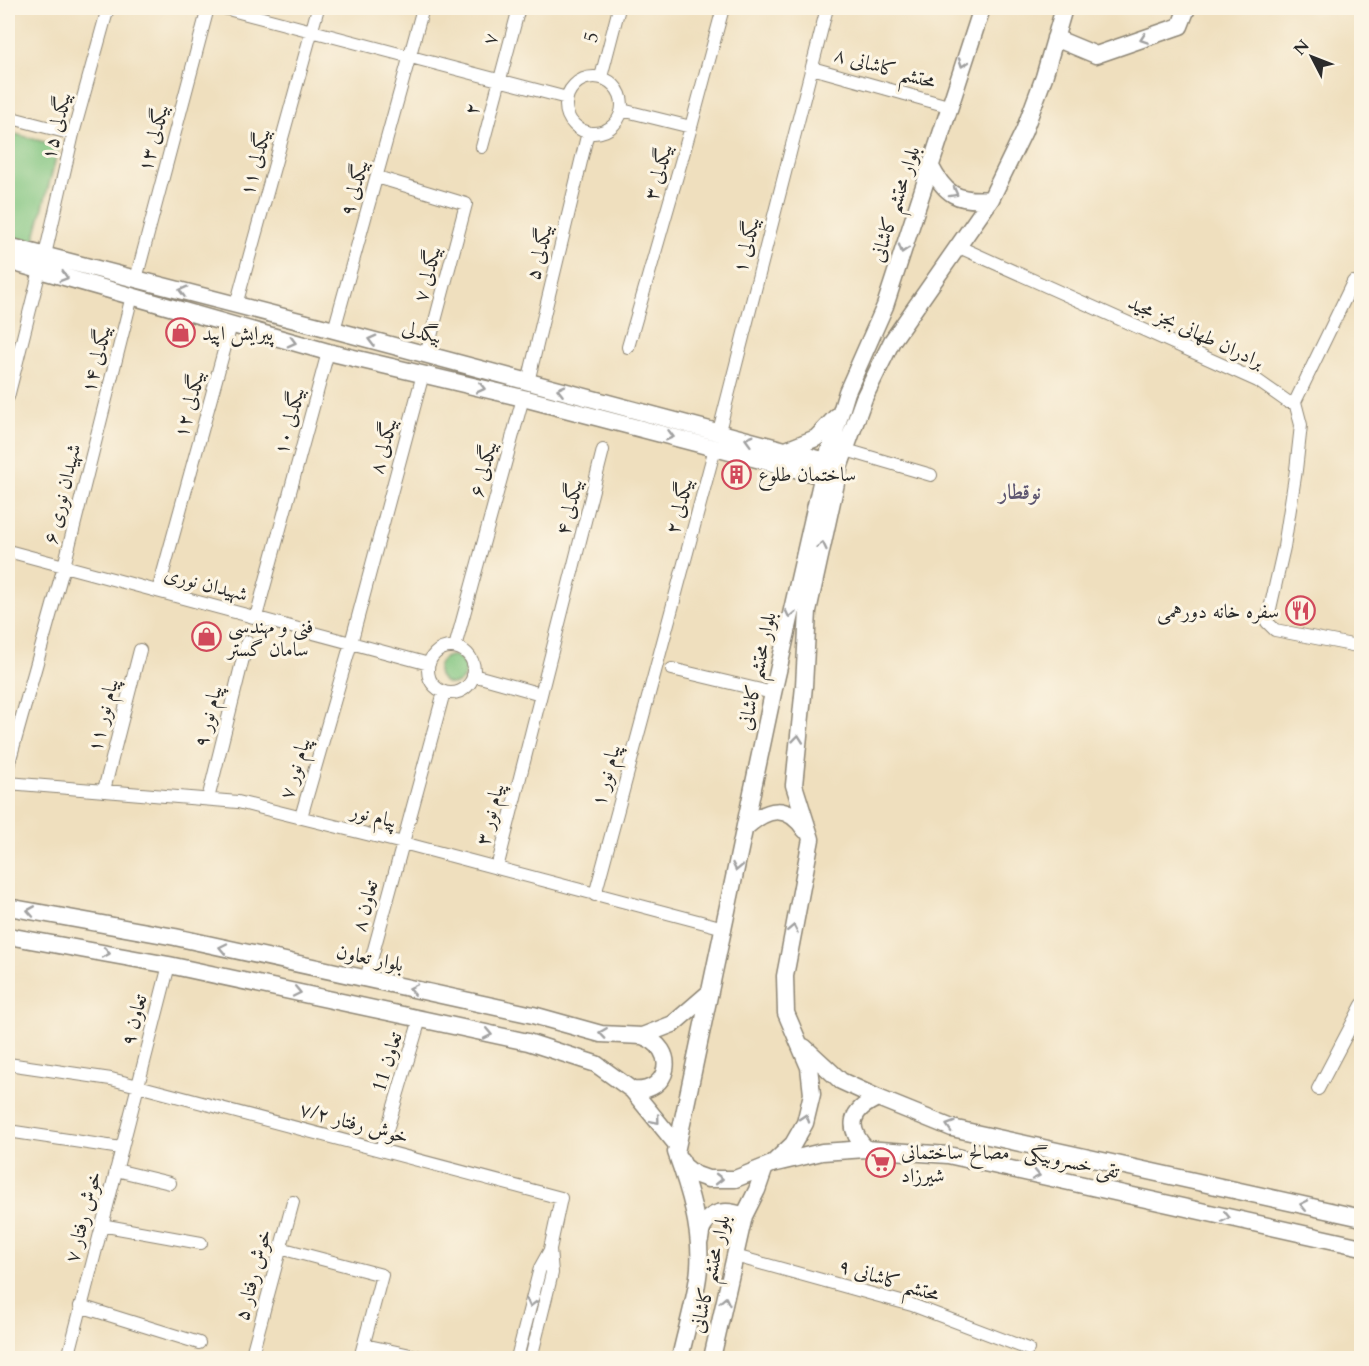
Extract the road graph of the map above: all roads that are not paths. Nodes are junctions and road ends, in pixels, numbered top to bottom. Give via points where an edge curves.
1 (108, 8) edge
2 (208, 8) edge
3 (224, 8) edge
4 (318, 8) edge
5 (423, 8) edge
6 (519, 8) edge
7 (619, 8) edge
8 (723, 8) edge
9 (826, 8) edge
10 (982, 8) edge
11 (1064, 8) edge
12 (1187, 8) edge
13 (311, 31) junction
14 (1055, 38) junction
15 (410, 57) junction
16 (812, 68) junction
17 (601, 77) junction
18 (500, 81) junction
19 (567, 99) junction
20 (948, 106) junction
21 (622, 110) junction
22 (8, 117) edge
23 (691, 127) junction
24 (588, 132) junction
25 (73, 134) junction
26 (482, 147) dead end
27 (930, 165) junction
28 (377, 177) junction
29 (991, 199) junction
30 (8, 246) edge
31 (957, 246) junction
32 (8, 261) edge
33 (42, 263) junction
34 (136, 279) junction
35 (1353, 282) dead end
36 (132, 297) junction
37 (236, 304) junction
38 (231, 325) junction
39 (334, 330) junction
40 (628, 347) dead end
41 (328, 352) junction
42 (426, 355) junction
43 (423, 374) junction
44 (525, 390) junction
45 (8, 396) edge
46 (1295, 402) junction
47 (842, 408) junction
48 (98, 431) joint
49 (717, 440) junction
50 (603, 450) dead end
51 (786, 450) junction
52 (846, 450) junction
53 (824, 469) junction
54 (931, 475) dead end
55 (8, 551) edge
56 (64, 566) junction
57 (158, 591) junction
58 (256, 617) junction
59 (247, 642) dead end
60 (351, 643) junction
61 (454, 647) junction
62 (1362, 647) edge
63 (140, 650) dead end
64 (429, 663) junction
65 (656, 666) joint
66 (672, 669) dead end
67 (474, 675) junction
68 (804, 686) junction
69 (774, 687) junction
70 (444, 692) junction
71 (541, 694) junction
72 (8, 766) edge
73 (8, 783) edge
74 (104, 790) junction
75 (208, 799) junction
76 (301, 817) junction
77 (745, 828) junction
78 (811, 839) junction
79 (403, 843) junction
80 (497, 868) junction
81 (595, 895) junction
82 (8, 907) edge
83 (724, 928) junction
84 (8, 936) edge
85 (169, 965) junction
86 (366, 979) junction
87 (710, 992) junction
88 (1362, 1005) edge
89 (420, 1019) junction
90 (642, 1036) junction
91 (798, 1042) junction
92 (8, 1064) edge
93 (138, 1086) junction
94 (1318, 1089) dead end
95 (632, 1090) junction
96 (878, 1098) junction
97 (8, 1131) edge
98 (121, 1148) junction
99 (677, 1148) junction
100 (867, 1149) junction
101 (381, 1150) junction
102 (768, 1166) junction
103 (116, 1170) junction
104 (170, 1183) dead end
105 (293, 1202) dead end
106 (744, 1216) junction
107 (1362, 1218) edge
108 (101, 1225) junction
109 (201, 1243) dead end
110 (700, 1244) junction
111 (1362, 1247) edge
112 (280, 1248) junction
113 (550, 1249) junction
114 (735, 1256) junction
115 (80, 1306) junction
116 (199, 1342) dead end
117 (364, 1345) junction
118 (1028, 1349) dead end
119 (68, 1359) edge
120 (251, 1359) edge
121 (360, 1359) edge
122 (425, 1359) edge
123 (518, 1359) edge
124 (531, 1359) edge
125 (680, 1359) edge
126 (712, 1359) edge

1 - 25 street, بیگدلی ۱۵
2 - 34 street, بیگدلی ۱۳
3 - 13 street
4 - 13 street, بیگدلی ۱۱
5 - 15 street, بیگدلی ۹
6 - 18 street, ۷
7 - 17 street, 5
8 - 23 street, بیگدلی ۳
9 - 16 street, بیگدلی ۱
10 -> 20 main road, بلوار محتشم کاشانی
11 - 14 main road, بلوار محتشم کاشانی
12 -> 14 main road via 1180,26 1096,55
13 - 15 street
13 - 37 street, بیگدلی ۱۱
14 - 29 main road, بلوار محتشم کاشانی via 1024,131
15 - 18 street
15 - 28 street, بیگدلی ۹
16 - 20 street, محتشم کاشانی ۸
16 - 49 street, بیگدلی ۱
17 - 19 street via 592,76 576,83
17 - 21 street via 618,89
18 - 19 street
18 - 26 street, ۲
19 - 24 street via 568,116
20 - 27 main road, بلوار محتشم کاشانی
21 - 23 street
21 - 24 street via 613,125
22 - 25 street
23 - 40 street, بیگدلی ۳
24 - 44 street, بیگدلی ۵
25 - 33 street, بیگدلی ۱۵
27 -> 29 main road via 938,182 953,195 971,201
27 -> 47 main road, بلوار محتشم کاشانی via 885,306
28 - 39 street, بیگدلی ۹
28 - 42 street, بیگدلی ۷ via 466,204
29 - 31 main road, بلوار محتشم کاشانی
30 - 33 main road, بیگدلی
31 - 46 street, برادران طهانی بجز مجید via 1258,381 1288,402
31 - 52 main road, بلوار محتشم کاشانی via 892,341 864,398
32 - 33 main road, بیگدلی
33 - 34 main road, بیگدلی
33 -> 36 main road, بیگدلی
33 - 45 street, بیگدلی ۱۵
34 - 36 main road
37 -> 34 main road, بیگدلی
35 - 46 street
36 - 38 main road, بیگدلی
36 - 48 street, بیگدلی ۱۴
37 - 38 main road
37 - 39 main road, بیگدلی
38 -> 41 main road, بیگدلی
38 - 57 street, بیگدلی ۱۲
39 - 41 main road
42 -> 39 main road, بیگدلی
41 - 43 main road, بیگدلی
41 - 58 street, بیگدلی ۱۰
42 - 44 main road, بیگدلی
43 -> 44 main road, بیگدلی
43 - 60 street, بیگدلی ۸
44 - 49 main road, بیگدلی
44 - 61 street, بیگدلی ۶
46 - 62 street via 1301,425 1296,470 1267,622 1275,630
47 - 51 main road via 816,438
47 - 53 main road, بلوار محتشم کاشانی
48 - 56 street, شهیدان نوری ۶
51 -> 49 main road, بیگدلی
49 - 53 main road, بیگدلی
49 - 65 street, بیگدلی ۲
50 - 71 street, بیگدلی ۴
51 - 53 main road, بیگدلی
52 - 54 street
68 -> 52 main road, بلوار محتشم کاشانی via 808,611
53 -> 69 main road, بلوار محتشم کاشانی
55 - 56 street, شهیدان نوری
56 - 57 street, شهیدان نوری
56 - 72 street, شهیدان نوری ۶
57 - 58 street, شهیدان نوری
58 - 60 street, شهیدان نوری
59 - 75 street, پیام نور ۹
60 - 64 street, شهیدان نوری
60 - 76 street, پیام نور ۷
61 - 64 street via 437,651
61 - 67 street via 471,657
63 - 74 street, پیام نور ۱۱
64 - 70 street via 429,679
65 - 81 street, پیام نور ۱
66 - 69 street
67 - 70 street via 462,691
67 - 71 street
68 - 69 main road via 792,671 786,672
78 -> 68 main road, بلوار محتشم کاشانی via 794,785
69 - 77 main road, بلوار محتشم کاشانی
70 - 79 street, تعاون ۸
71 - 80 street, پیام نور ۳
73 - 74 street, پیام نور
74 - 75 street, پیام نور
75 - 76 street, پیام نور
76 - 79 street, پیام نور
77 - 78 main road via 764,813 788,813
77 -> 83 main road, بلوار محتشم کاشانی
91 -> 78 main road, بلوار محتشم کاشانی via 786,1013 785,976
79 - 80 street, پیام نور
79 - 86 street, تعاون ۸
80 - 81 street, پیام نور
81 - 83 street, پیام نور
86 -> 82 main road, بلوار تعاون via 175,937
83 - 87 main road, بلوار محتشم کاشانی
84 -> 85 main road
85 -> 89 main road
85 - 93 street, تعاون ۹
90 -> 86 main road, بلوار تعاون via 601,1034 533,1015
87 - 90 main road, بلوار تعاون via 673,1024
87 - 99 main road, بلوار محتشم کاشانی
88 - 94 street
89 -> 95 main road via 528,1042 596,1064
89 - 101 street, تعاون 11
90 - 95 main road via 663,1051 666,1069 649,1089
91 - 96 main road, تقی خسروبیگی via 841,1081
102 -> 91 main road, بلوار محتشم کاشانی via 793,1144 805,1123 812,1094 809,1067
92 - 93 street, خوش رفتار ۷/۲
93 - 98 street, خوش رفتار ۷
93 - 101 street, خوش رفتار ۷/۲
95 -> 99 main road
96 - 100 main road via 862,1105 854,1120 855,1137
107 -> 96 main road, تقی خسروبیگی via 952,1128
97 - 98 street
98 - 103 street, خوش رفتار ۷
99 -> 102 main road via 684,1166 708,1179 735,1179
99 - 110 main road, بلوار محتشم کاشانی
100 - 102 main road, تقی خسروبیگی via 822,1152
100 -> 111 main road, تقی خسروبیگی via 948,1155
101 - 113 street, خوش رفتار ۷/۲ via 561,1198
102 - 106 main road, بلوار محتشم کاشانی
103 - 104 street
103 - 108 street, خوش رفتار ۷
105 - 112 street, خوش رفتار ۵
106 - 110 main road via 732,1211 718,1212 707,1219 700,1231
106 - 114 main road, بلوار محتشم کاشانی
108 - 109 street
108 - 115 street, خوش رفتار ۷
110 - 125 main road, بلوار محتشم کاشانی via 699,1270
112 - 117 street via 382,1275
112 - 120 street, خوش رفتار ۵
113 -> 123 street via 540,1268
113 - 124 street via 552,1273
114 - 118 street, محتشم کاشانی ۹ via 912,1305
126 -> 114 main road, بلوار محتشم کاشانی
115 - 116 street
115 - 119 street, خوش رفتار ۷
117 - 121 street
117 - 122 street

